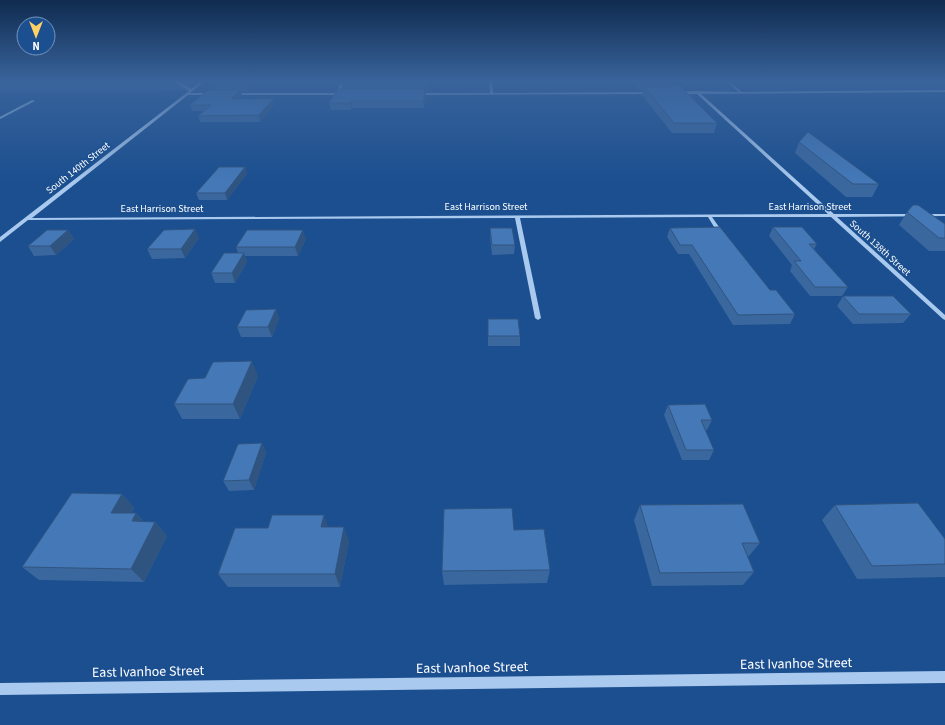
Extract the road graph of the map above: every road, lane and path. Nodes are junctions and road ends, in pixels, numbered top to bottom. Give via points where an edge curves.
1 (162, 114) edge
2 (721, 114) edge
3 (945, 215) edge
4 (517, 216) junction
5 (709, 216) junction
6 (831, 216) junction
7 (27, 219) junction
8 (0, 240) edge
9 (725, 241) edge
10 (538, 318) dead end
11 (945, 318) edge
12 (945, 677) edge
13 (0, 689) edge

1 - 7 street, South 140th Street
2 - 6 street, South 138th Street
3 - 6 street, East Harrison Street
4 - 5 street, East Harrison Street
4 - 7 street, East Harrison Street
4 - 10 street
5 - 6 street, East Harrison Street
5 - 9 street
6 - 11 street, South 138th Street
7 - 8 street, South 140th Street
12 - 13 street, East Ivanhoe Street

